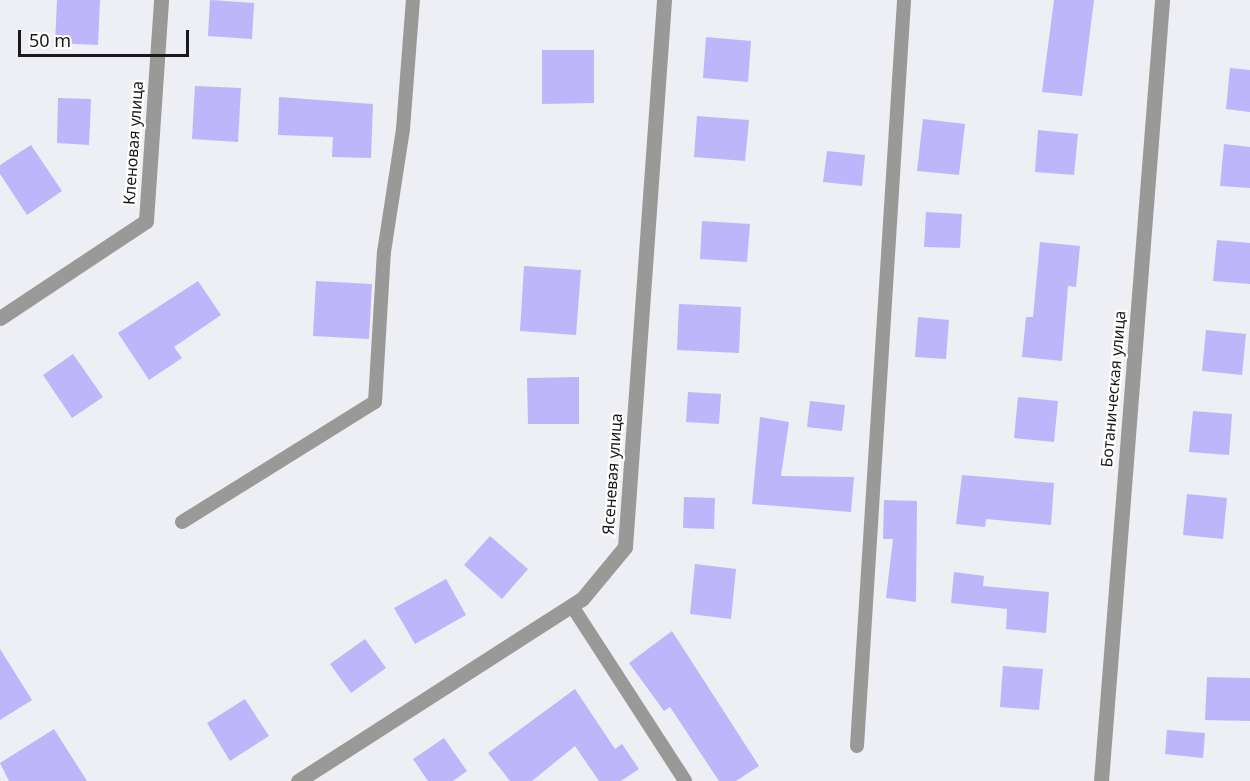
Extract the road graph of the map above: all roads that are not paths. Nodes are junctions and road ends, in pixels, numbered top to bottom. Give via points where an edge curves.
1 (160, 0) edge
2 (412, 0) edge
3 (664, 0) edge
4 (904, 0) edge
5 (1162, 0) edge
6 (0, 318) edge
7 (182, 522) dead end
8 (572, 606) junction
9 (858, 746) dead end
10 (298, 781) edge
11 (685, 781) edge
12 (1101, 781) edge

1 - 6 street, Кленовая улица via 146,221
2 - 7 lane via 404,129 384,252 375,402
3 - 8 street, Ясеневая улица via 625,548
4 - 9 lane
5 - 12 street, Ботаническая улица
8 - 10 street, Ясеневая улица
8 - 11 lane

